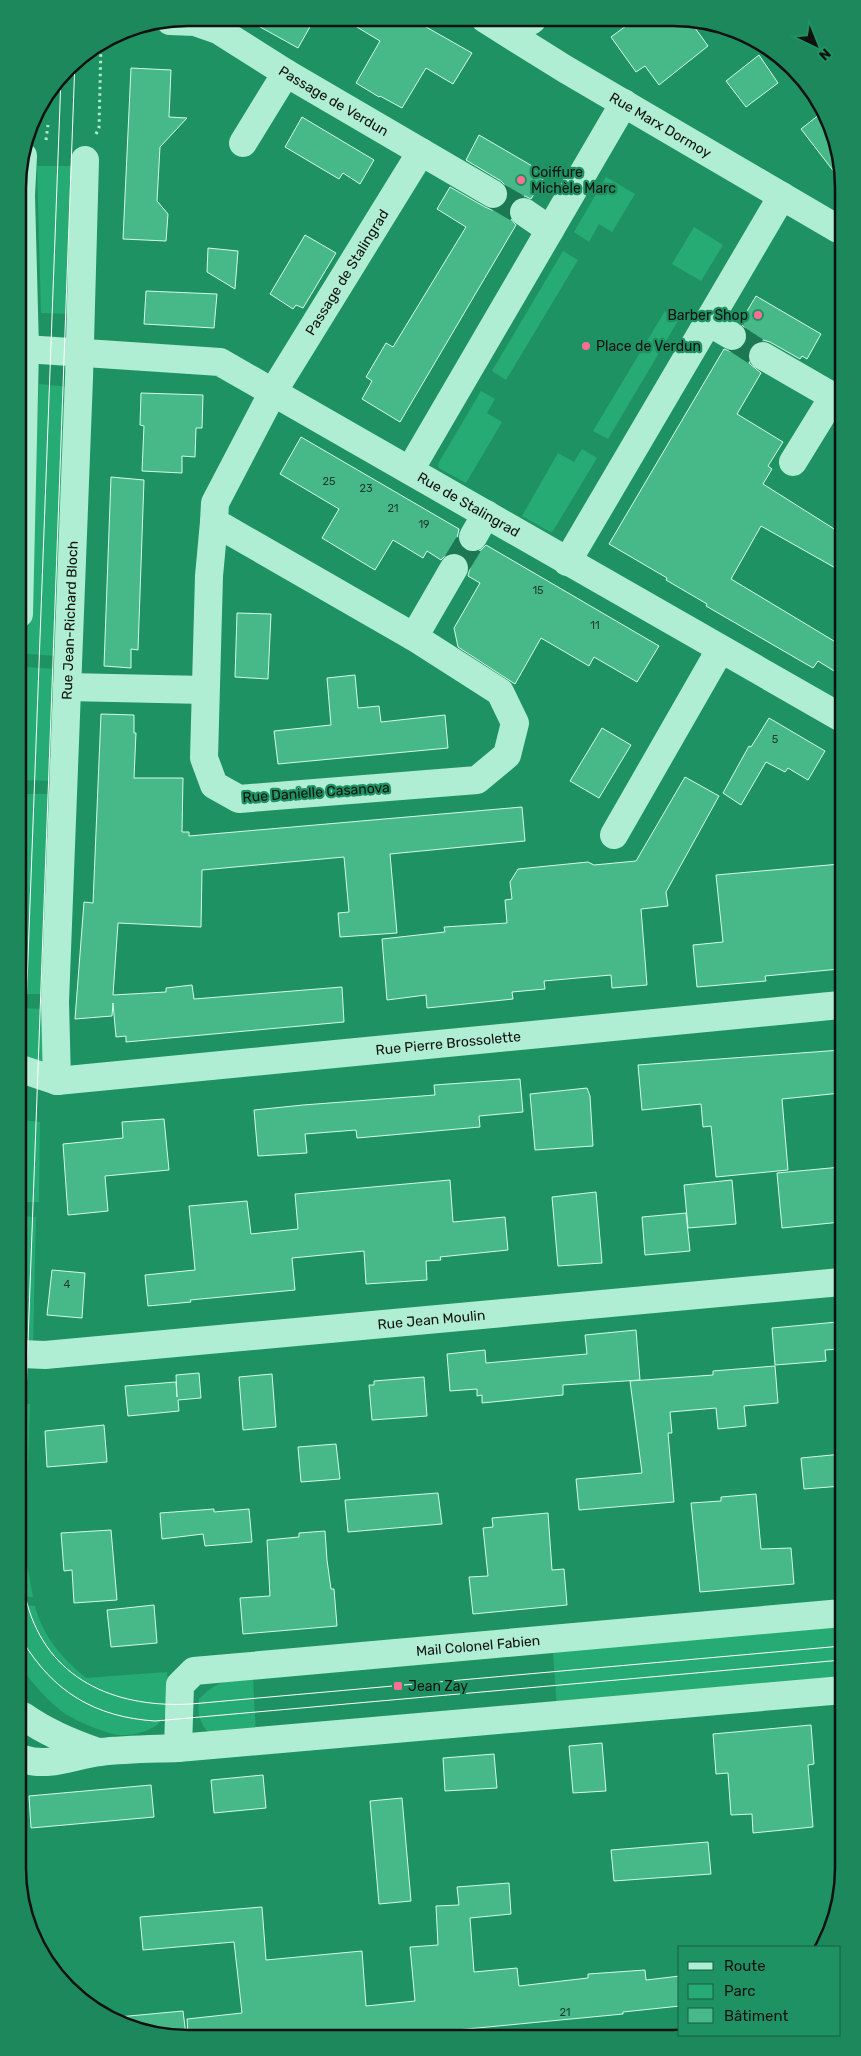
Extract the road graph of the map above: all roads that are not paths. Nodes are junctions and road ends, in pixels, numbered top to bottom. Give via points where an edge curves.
1 (209, 27) edge
2 (524, 29) edge
3 (286, 73) junction
4 (624, 103) junction
5 (243, 143) dead end
6 (421, 152) junction
7 (85, 160) road end
8 (493, 194) tunnel mouth
9 (782, 196) junction
10 (524, 212) tunnel mouth
11 (835, 221) edge
12 (550, 230) junction
13 (708, 322) junction
14 (732, 336) tunnel mouth
15 (27, 349) edge
16 (80, 353) junction
17 (764, 356) tunnel mouth
18 (273, 392) junction
19 (835, 397) edge
20 (835, 400) edge
21 (793, 462) dead end
22 (410, 470) junction
23 (486, 514) junction
24 (214, 522) junction
25 (473, 537) tunnel mouth
26 (567, 562) junction
27 (454, 568) tunnel mouth
28 (414, 637) junction
29 (720, 650) junction
30 (67, 687) junction
31 (205, 690) junction
32 (835, 714) edge
33 (614, 835) dead end
34 (835, 1006) edge
35 (26, 1071) edge
36 (57, 1081) junction
37 (834, 1283) edge
38 (29, 1354) edge
39 (834, 1613) edge
40 (834, 1691) edge
41 (26, 1718) edge
42 (178, 1748) junction
43 (98, 1752) junction
44 (26, 1761) edge

1 - 3 street, Passage de Verdun
2 - 4 street, Rue Marx Dormoy
3 - 5 street
3 - 6 street, Passage de Verdun
4 - 9 street, Rue Marx Dormoy
4 - 12 street
6 - 8 street, Passage de Verdun
6 - 18 street, Passage de Stalingrad
7 - 16 street, Rue Jean-Richard Bloch
9 - 11 street, Rue Marx Dormoy
9 - 13 street
10 - 12 street
12 - 22 street
13 - 14 street
13 - 26 street
15 - 16 street, Rue de Stalingrad
16 - 18 street, Rue de Stalingrad via 220,362
16 - 30 street, Rue Jean-Richard Bloch
17 - 19 street
18 - 22 street, Rue de Stalingrad
18 - 24 street, Rue Danielle Casanova via 214,503
20 - 21 street
22 - 23 street, Rue de Stalingrad
23 - 25 street
23 - 26 street, Rue de Stalingrad
24 - 28 street, Rue Danielle Casanova
24 - 31 street, Rue Danielle Casanova via 208,576
26 - 29 street, Rue de Stalingrad
27 - 28 street
28 - 31 street, Rue Danielle Casanova via 500,692 515,723 507,755 477,780 239,798 214,785 204,758
29 - 32 street, Rue de Stalingrad
29 - 33 street
30 - 31 street
30 - 36 street, Rue Jean-Richard Bloch via 55,1002
34 - 36 street, Rue Pierre Brossolette
35 - 36 street
37 - 38 street, Rue Jean Moulin
39 - 42 street, Mail Colonel Fabien via 194,1671 180,1685
40 - 42 street
41 - 43 street via 67,1742
42 - 43 street
43 - 44 street via 57,1761

